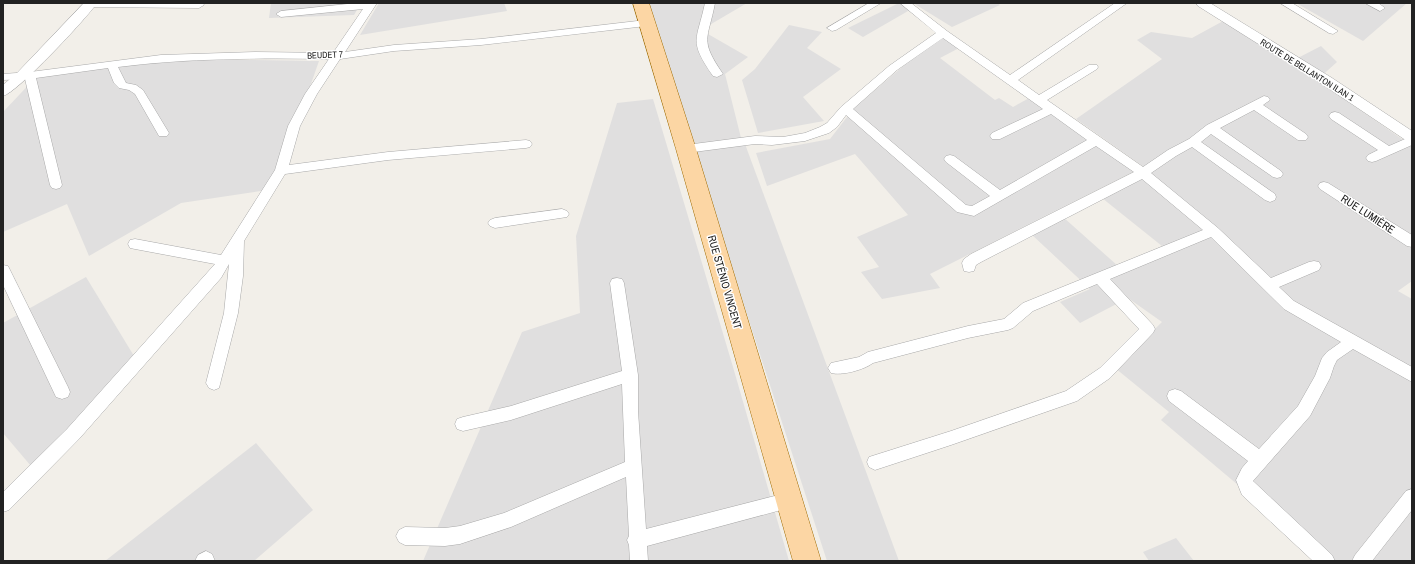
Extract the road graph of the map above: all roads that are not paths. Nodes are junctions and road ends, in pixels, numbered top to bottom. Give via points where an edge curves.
1 (710, 3) edge
2 (876, 3) edge
3 (905, 3) edge
4 (1122, 3) edge
5 (1202, 3) edge
6 (1285, 3) edge
7 (1370, 3) edge
8 (91, 4) edge
9 (371, 4) edge
10 (199, 5) dead end
11 (1380, 8) dead end
12 (643, 13) edge
13 (281, 14) dead end
14 (832, 28) dead end
15 (1333, 31) dead end
16 (943, 33) junction
17 (338, 56) junction
18 (112, 64) junction
19 (1094, 67) dead end
20 (717, 74) dead end
21 (26, 75) junction
22 (3, 77) edge
23 (1010, 80) junction
24 (3, 92) edge
25 (1039, 100) junction
26 (846, 109) junction
27 (1052, 109) junction
28 (1335, 116) dead end
29 (1210, 128) junction
30 (163, 133) dead end
31 (996, 136) dead end
32 (1302, 138) dead end
33 (1412, 139) edge
34 (1096, 140) junction
35 (1193, 142) junction
36 (526, 144) dead end
37 (686, 149) junction
38 (1388, 150) junction
39 (1372, 158) dead end
40 (950, 159) dead end
41 (281, 170) junction
42 (1142, 173) junction
43 (1277, 174) dead end
44 (56, 185) dead end
45 (1324, 186) dead end
46 (999, 196) junction
47 (1270, 198) dead end
48 (562, 214) dead end
49 (495, 223) dead end
50 (1213, 231) junction
51 (237, 238) junction
52 (1412, 242) edge
53 (135, 244) dead end
54 (224, 261) junction
55 (1314, 266) dead end
56 (969, 267) dead end
57 (3, 270) edge
58 (1100, 278) junction
59 (617, 283) dead end
60 (1269, 285) junction
61 (1353, 341) junction
62 (836, 368) dead end
63 (630, 375) junction
64 (1412, 375) edge
65 (214, 383) dead end
66 (62, 392) dead end
67 (1175, 396) dead end
68 (463, 424) dead end
69 (1260, 460) junction
70 (875, 462) dead end
71 (633, 466) junction
72 (1412, 497) edge
73 (790, 500) junction
74 (3, 504) edge
75 (404, 536) dead end
76 (636, 540) junction
77 (639, 561) edge
78 (807, 561) edge
79 (1326, 561) edge
80 (1361, 561) edge

1 - 20 street via 701,38 707,59
2 - 14 street
3 - 16 street
4 - 23 street
5 - 33 street, ROUTE DE BELLANTON ILAN 1 via 1327,81
6 - 15 street
7 - 11 street
8 - 10 street
8 - 21 street
9 - 13 street
9 - 17 street
12 - 17 street, BEUDET 7 via 481,42 394,48
12 - 37 main road, RUE STÉNIO VINCENT
16 - 23 street
16 - 26 street via 887,73
17 - 18 street, BEUDET 7 via 161,58
17 - 41 street via 311,94 294,126
18 - 21 street, BEUDET 7
18 - 30 street via 120,83 139,92
19 - 25 street
21 - 22 street, BEUDET 7
21 - 24 street
21 - 44 street
23 - 25 street
25 - 27 street
26 - 37 street via 824,130 787,141 755,140
26 - 46 street via 962,210 974,211
27 - 31 street
27 - 34 street
28 - 38 street
29 - 32 street via 1260,102
29 - 35 street
29 - 43 street
33 - 38 street
34 - 42 street
34 - 46 street
35 - 42 street
35 - 47 street
36 - 41 street via 388,156
37 - 73 main road, RUE STÉNIO VINCENT
38 - 39 street
40 - 46 street
41 - 51 street
42 - 50 street
42 - 56 street via 976,258 969,263
45 - 52 street, RUE LUMIÈRE
48 - 49 street
50 - 58 street
50 - 60 street
51 - 54 street
51 - 65 street via 236,276 231,313
53 - 54 street
54 - 74 street via 216,274 74,434
55 - 60 street
57 - 66 street
58 - 62 street via 1028,307 1008,324 945,338
58 - 70 street via 1148,329 1105,373 1071,396
59 - 63 street
60 - 61 street via 1289,305
61 - 64 street
61 - 69 street via 1332,356 1304,411
63 - 68 street
63 - 71 street
67 - 69 street
69 - 79 street via 1244,480 1248,489
71 - 75 street via 505,521 445,537
71 - 76 street
72 - 80 street
73 - 76 street
73 - 78 main road, RUE STÉNIO VINCENT
76 - 77 street

